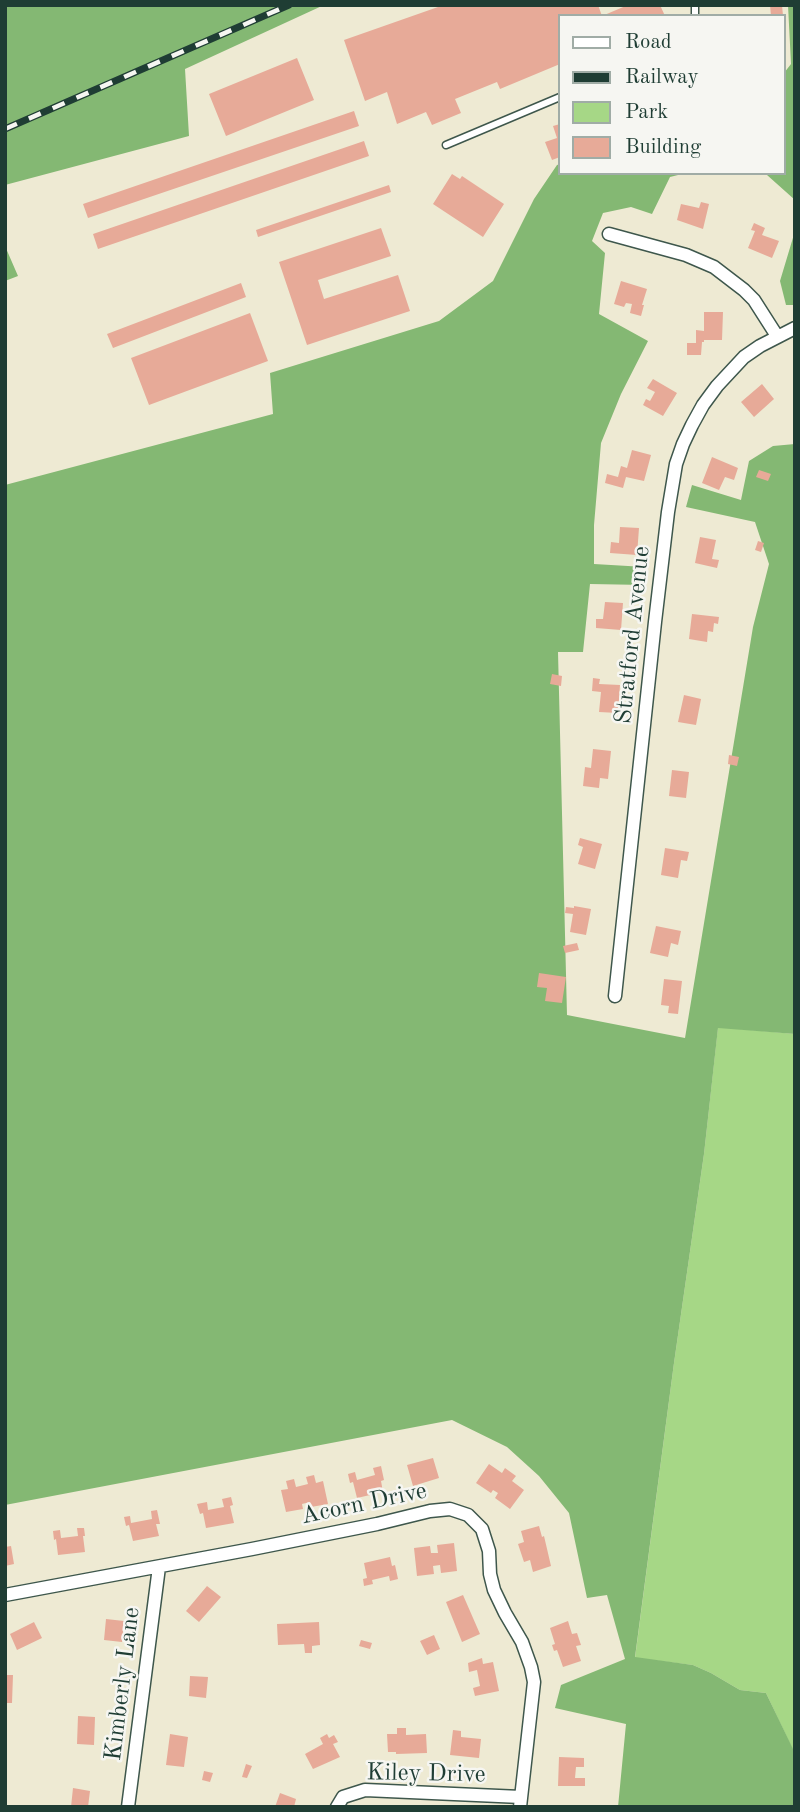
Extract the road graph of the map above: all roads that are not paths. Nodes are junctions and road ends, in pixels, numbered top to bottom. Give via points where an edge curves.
1 (558, 98) edge
2 (446, 145) dead end
3 (609, 234) dead end
4 (795, 328) edge
5 (777, 335) junction
6 (615, 996) dead end
7 (159, 1567) junction
8 (5, 1595) edge
9 (521, 1802) edge
10 (128, 1807) edge
11 (337, 1807) edge

1 - 2 lane
3 - 5 street via 714,267 744,289
4 - 5 street, Stratford Avenue
5 - 6 street, Stratford Avenue via 744,357 717,386 692,425 676,464
7 - 8 street, Acorn Drive
7 - 9 street, Acorn Drive via 430,1511 450,1509 468,1515 482,1529 494,1590 522,1642 534,1682
7 - 10 street, Kimberly Lane
9 - 11 street, Kiley Drive via 365,1790 343,1797

